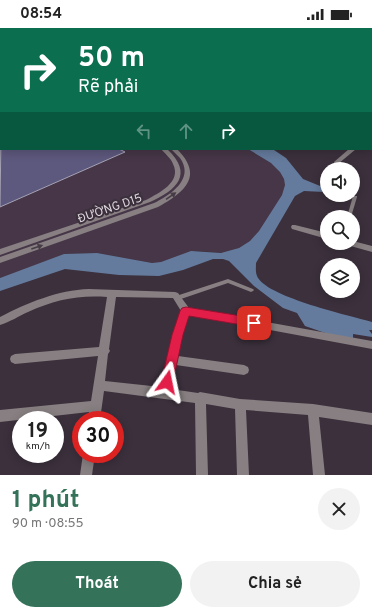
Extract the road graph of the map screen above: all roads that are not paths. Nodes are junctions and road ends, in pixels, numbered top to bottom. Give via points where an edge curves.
1 (165, 150) edge
2 (175, 150) edge
3 (353, 150) edge
4 (337, 162) edge
5 (295, 227) dead end
6 (320, 234) edge
7 (360, 246) edge
8 (372, 249) edge
9 (0, 252) edge
10 (0, 260) edge
11 (251, 290) dead end
12 (112, 294) junction
13 (178, 298) junction
14 (186, 311) junction
15 (0, 320) edge
16 (372, 345) edge
17 (105, 351) junction
18 (15, 359) dead end
19 (172, 360) junction
20 (244, 370) dead end
21 (100, 385) junction
22 (165, 393) junction
23 (200, 397) junction
24 (240, 404) junction
25 (96, 406) junction
26 (313, 410) junction
27 (95, 411) edge
28 (0, 416) edge
29 (372, 419) edge
30 (88, 463) edge
31 (86, 475) edge
32 (202, 475) edge
33 (243, 475) edge
34 (319, 475) edge

1 - 9 street, ĐƯỜNG D15 via 176,161 179,171 175,182 164,193 148,201
10 -> 2 street, ĐƯỜNG D15 via 156,205 172,196 183,186 188,170 186,161
3 - 4 street
5 - 6 street
7 - 8 street
11 - 13 lane via 228,282
12 - 13 street via 175,295
12 - 15 street via 82,292 56,298 35,304
12 - 17 street
13 - 14 street
14 - 16 street
14 - 19 street via 177,335
17 - 18 street
17 - 21 street
19 - 20 street
19 - 22 street
21 - 22 street
21 - 25 street
22 - 23 street
23 - 24 street
23 - 32 street
24 - 26 street
24 - 33 street
25 - 27 street
25 - 28 street
26 - 29 street
26 - 34 street
30 - 31 street

